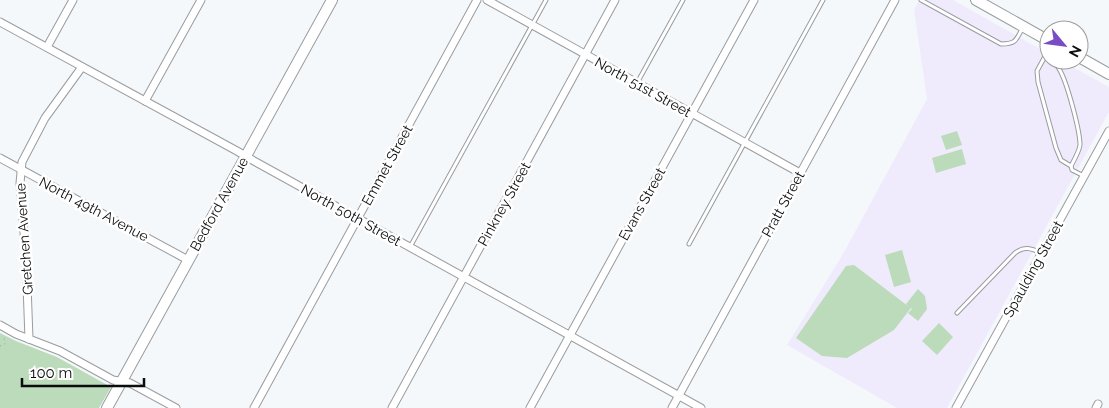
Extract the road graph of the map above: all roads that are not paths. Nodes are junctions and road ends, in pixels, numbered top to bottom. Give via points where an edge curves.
1 (73, 0) edge
2 (201, 0) edge
3 (332, 0) edge
4 (477, 0) edge
5 (487, 0) edge
6 (546, 0) edge
7 (615, 0) edge
8 (683, 0) edge
9 (754, 0) edge
10 (823, 0) edge
11 (895, 0) edge
12 (921, 0) edge
13 (976, 0) edge
14 (0, 22) edge
15 (532, 25) junction
16 (1024, 26) junction
17 (1039, 35) edge
18 (46, 48) junction
19 (586, 55) junction
20 (1089, 63) edge
21 (82, 67) junction
22 (1039, 67) edge
23 (1059, 70) edge
24 (1109, 74) edge
25 (637, 83) junction
26 (145, 101) junction
27 (692, 113) junction
28 (1109, 130) edge
29 (744, 142) junction
30 (245, 156) junction
31 (0, 158) edge
32 (1071, 166) junction
33 (21, 169) junction
34 (800, 173) junction
35 (1084, 176) junction
36 (358, 219) junction
37 (689, 244) dead end
38 (410, 247) junction
39 (1042, 253) junction
40 (188, 260) junction
41 (464, 277) junction
42 (957, 313) dead end
43 (2, 326) edge
44 (570, 336) junction
45 (29, 339) junction
46 (121, 382) junction
47 (678, 396) junction
48 (107, 408) edge
49 (176, 408) edge
50 (254, 408) edge
51 (392, 408) edge
52 (530, 408) edge
53 (672, 408) edge
54 (701, 408) edge
55 (956, 408) edge

1 - 18 street
2 - 26 street
3 - 30 street, Bedford Avenue
4 - 36 street, Emmet Street
5 - 15 street, North 51st Street
6 - 15 lane
7 - 19 street, Pinkney Street
8 - 25 lane
9 - 27 street, Evans Street
10 - 29 lane
11 - 34 street, Pratt Street
12 - 16 lane via 1002,44 1016,40
13 - 16 street
14 - 18 street, North 50th Street
15 - 19 street, North 51st Street
15 - 38 lane
16 - 17 street
18 - 21 street, North 50th Street
19 - 25 street, North 51st Street
19 - 41 street, Pinkney Street
20 - 24 street
21 - 26 street, North 50th Street
21 - 33 street, Gretchen Avenue via 46,118
22 - 32 lane via 1038,82 1056,148 1061,160
23 - 32 lane via 1065,80 1080,145
25 - 27 street, North 51st Street
26 - 30 street, North 50th Street
27 - 29 street, North 51st Street
27 - 44 street, Evans Street
28 - 35 street, Spaulding Street
29 - 34 street, North 51st Street
29 - 37 lane
30 - 36 street, North 50th Street
30 - 40 street, Bedford Avenue
31 - 33 street, North 49th Avenue
32 - 35 lane via 1072,170
33 - 40 street, North 49th Avenue
33 - 45 street, Gretchen Avenue
34 - 47 street, Pratt Street
35 - 39 street, Spaulding Street
36 - 38 street, North 50th Street
36 - 50 street, Emmet Street
38 - 41 street, North 50th Street
39 - 42 lane via 1031,248 1014,253
39 - 55 street, Spaulding Street
40 - 46 street, Bedford Avenue
41 - 44 street, North 50th Street
41 - 51 street, Pinkney Street
43 - 45 street
44 - 47 street, North 50th Street
44 - 52 street, Evans Street
45 - 46 street
46 - 48 street, Bedford Avenue
46 - 49 street via 130,383
47 - 53 street, Pratt Street
47 - 54 street, North 50th Street

